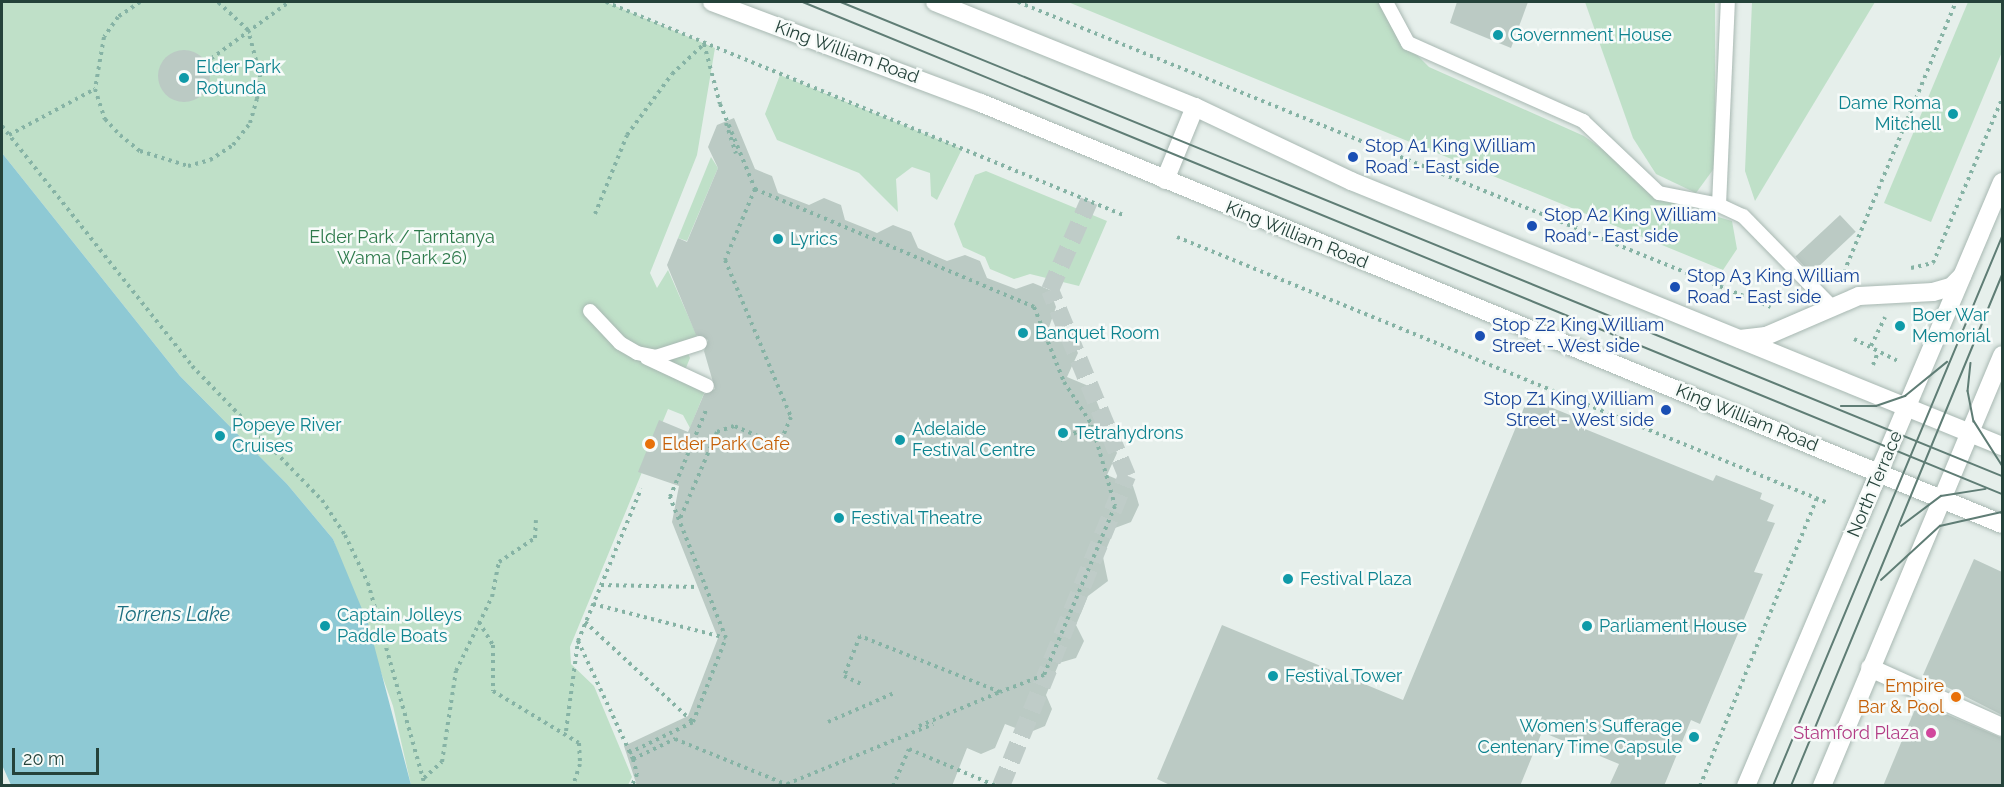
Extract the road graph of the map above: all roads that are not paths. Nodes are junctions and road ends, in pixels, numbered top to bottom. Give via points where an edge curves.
1 (712, 2) edge
2 (935, 2) edge
3 (1386, 2) edge
4 (1728, 2) edge
5 (1195, 107) junction
6 (1165, 180) junction
7 (2002, 182) edge
8 (1719, 205) junction
9 (1966, 269) junction
10 (1831, 306) junction
11 (590, 311) dead end
12 (1731, 337) junction
13 (700, 343) dead end
14 (637, 353) junction
15 (2002, 355) edge
16 (707, 386) dead end
17 (1908, 406) junction
18 (1969, 432) junction
19 (2002, 446) edge
20 (1881, 471) junction
21 (1941, 497) junction
22 (2002, 524) edge
23 (1870, 668) junction
24 (2002, 727) edge
25 (1746, 786) edge
26 (1822, 786) edge

1 - 6 main road, King William Road via 876,62
2 - 5 main road
3 - 8 lane via 1408,42 1583,121 1659,193
4 - 8 lane
5 - 6 main road
5 - 12 main road via 1351,181
6 - 20 main road, King William Road
7 - 9 main road, North Terrace
8 - 10 lane via 1743,216
9 - 10 main road via 1944,290 1868,294
9 - 17 main road, North Terrace
10 - 12 main road via 1766,336
11 - 14 lane via 620,343
12 - 17 main road
13 - 14 lane via 656,357
14 - 16 lane
15 - 18 main road
17 - 18 main road
17 - 20 main road, North Terrace
18 - 19 main road
18 - 21 main road
20 - 21 main road, King William Road
20 - 25 main road, North Terrace
21 - 22 main road, King William Road
21 - 23 main road
23 - 24 main road
23 - 26 main road

